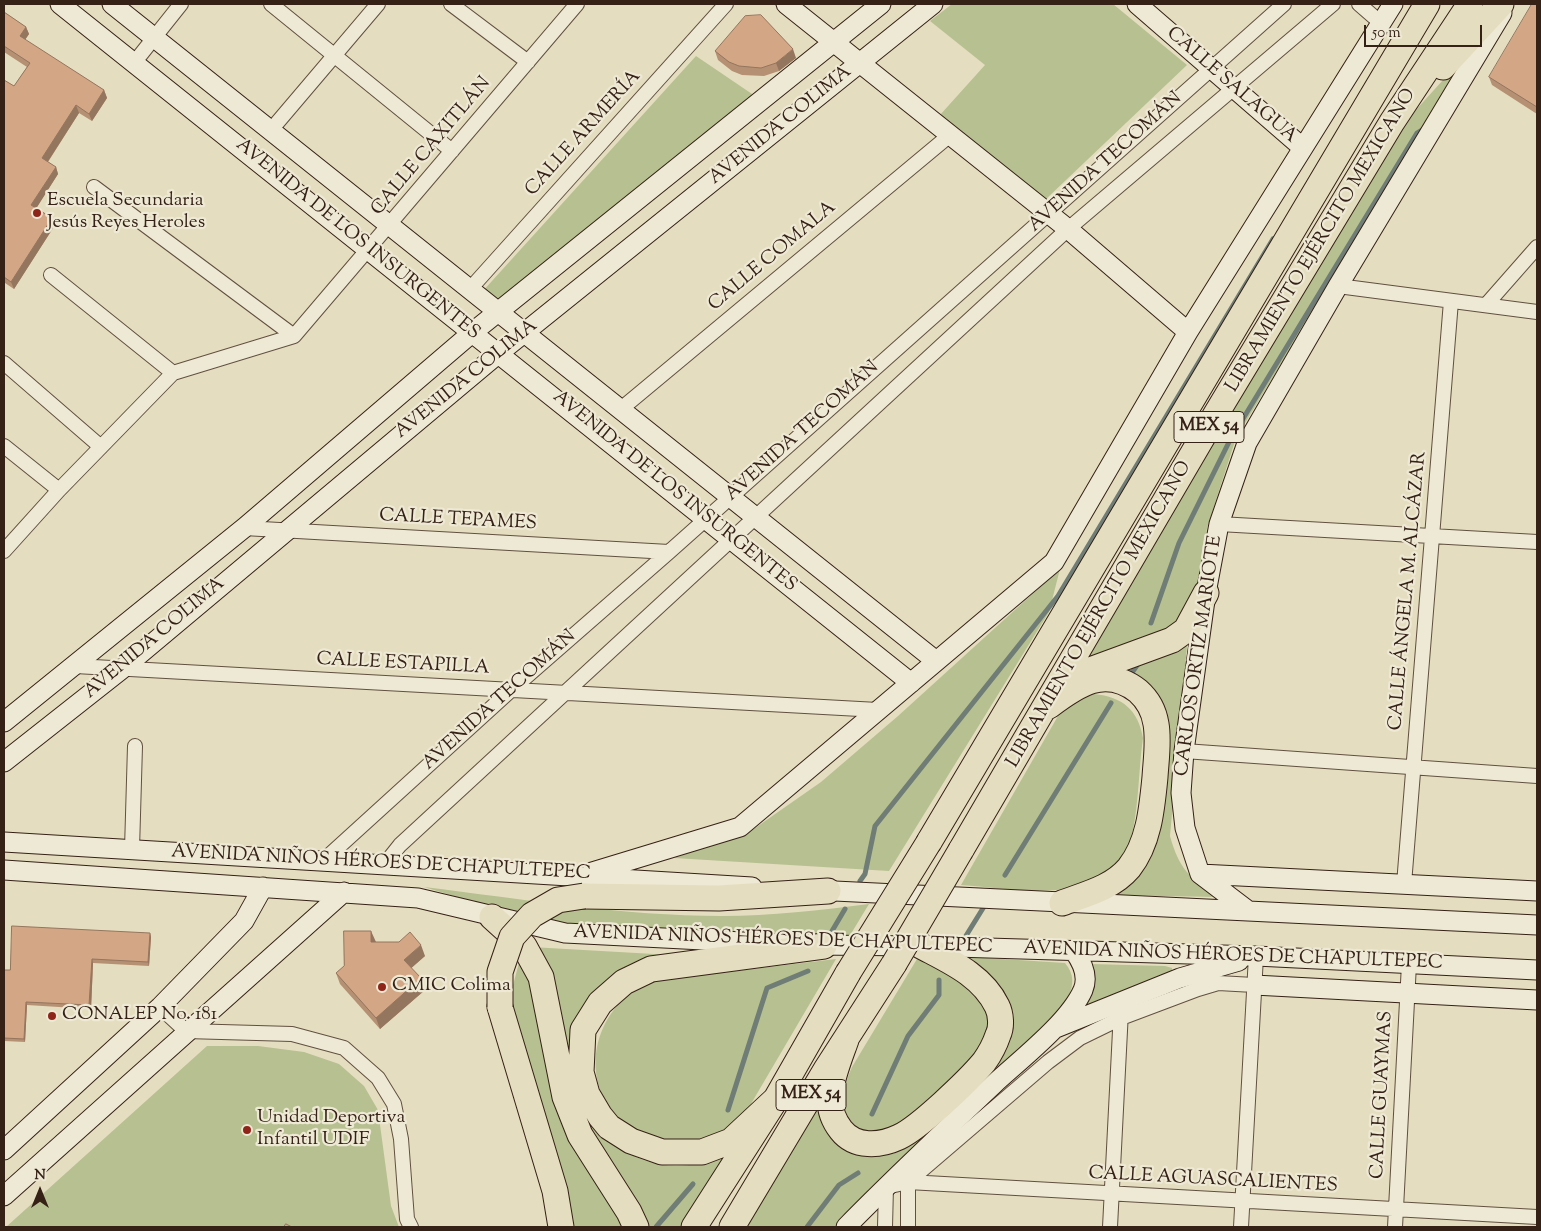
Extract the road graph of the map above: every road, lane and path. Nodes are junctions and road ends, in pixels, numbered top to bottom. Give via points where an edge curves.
1 (60, 4) edge
2 (112, 4) edge
3 (181, 4) edge
4 (271, 4) edge
5 (378, 4) edge
6 (451, 4) edge
7 (577, 4) edge
8 (726, 4) edge
9 (786, 4) edge
10 (881, 4) edge
11 (933, 4) edge
12 (1137, 4) edge
13 (1284, 4) edge
14 (1333, 4) edge
15 (1359, 4) edge
16 (1393, 4) edge
17 (1420, 4) edge
18 (1427, 4) edge
19 (1470, 4) edge
20 (1501, 4) edge
21 (1508, 4) edge
22 (1382, 24) junction
23 (154, 38) junction
24 (833, 42) junction
25 (1401, 50) junction
26 (335, 55) junction
27 (134, 62) junction
28 (528, 62) junction
29 (860, 62) junction
30 (1211, 68) junction
31 (1234, 88) junction
32 (1392, 122) junction
33 (271, 130) junction
34 (950, 135) junction
35 (1303, 148) junction
36 (452, 151) junction
37 (94, 187) dead end
38 (1048, 214) junction
39 (390, 225) junction
40 (1068, 229) junction
41 (1537, 247) edge
42 (369, 250) junction
43 (51, 275) dead end
44 (1338, 286) junction
45 (470, 289) junction
46 (1451, 301) junction
47 (1486, 305) junction
48 (499, 312) junction
49 (1537, 312) edge
50 (473, 332) junction
51 (525, 332) junction
52 (1188, 332) junction
53 (294, 336) junction
54 (499, 353) junction
55 (4, 363) edge
56 (173, 373) junction
57 (621, 408) junction
58 (4, 446) edge
59 (101, 447) junction
60 (59, 490) junction
61 (731, 497) junction
62 (756, 516) junction
63 (706, 519) junction
64 (1219, 524) junction
65 (244, 528) junction
66 (286, 530) junction
67 (1432, 536) junction
68 (733, 539) junction
69 (1537, 542) edge
70 (4, 551) edge
71 (669, 552) junction
72 (852, 592) junction
73 (1206, 593) junction
74 (827, 614) junction
75 (936, 661) junction
76 (74, 666) junction
77 (122, 669) junction
78 (1059, 682) junction
79 (911, 683) junction
80 (511, 690) junction
81 (565, 693) junction
82 (878, 710) junction
83 (1043, 710) junction
84 (4, 722) edge
85 (135, 746) dead end
86 (1184, 751) junction
87 (4, 762) edge
88 (1413, 768) junction
89 (1537, 776) edge
90 (4, 842) edge
91 (132, 849) junction
92 (323, 861) junction
93 (384, 864) junction
94 (4, 870) edge
95 (1200, 874) junction
96 (1404, 884) junction
97 (582, 886) junction
98 (263, 887) junction
99 (828, 891) joint
100 (1537, 891) edge
101 (344, 892) junction
102 (1062, 903) junction
103 (1246, 910) junction
104 (492, 917) junction
105 (1537, 925) edge
106 (824, 946) junction
107 (921, 946) junction
108 (1074, 951) junction
109 (1256, 956) junction
110 (1409, 964) junction
111 (1537, 970) edge
112 (1254, 985) junction
113 (1407, 993) junction
114 (1537, 1000) edge
115 (160, 1006) junction
116 (1121, 1010) junction
117 (1052, 1030) junction
118 (186, 1031) junction
119 (846, 1040) junction
120 (776, 1099) junction
121 (4, 1150) edge
122 (908, 1182) junction
123 (886, 1187) junction
124 (1112, 1194) junction
125 (4, 1196) edge
126 (1242, 1201) junction
127 (1396, 1210) junction
128 (1537, 1217) edge
129 (410, 1227) edge
130 (561, 1227) edge
131 (636, 1227) edge
132 (694, 1227) edge
133 (732, 1227) edge
134 (846, 1227) edge
135 (885, 1227) edge
136 (908, 1227) edge
137 (1110, 1227) edge
138 (1241, 1227) edge
139 (1395, 1227) edge

1 - 27 street, AVENIDA DE LOS INSURGENTES
2 - 23 street, AVENIDA DE LOS INSURGENTES
3 - 23 street
4 - 26 street
5 - 26 street
6 - 28 street
7 - 28 street, CALLE CAXITLÁN
8 - 45 street, CALLE ARMERÍA
9 - 24 street
10 - 24 street, AVENIDA COLIMA
11 - 29 street, AVENIDA COLIMA
12 - 30 street, CALLE SALAGUA
13 - 30 street, AVENIDA TECOMÁN
14 - 31 street, AVENIDA TECOMÁN
15 - 22 street
16 - 22 street
17 - 25 highway
18 - 25 highway, LIBRAMIENTO EJÉRCITO MEXICANO / MEX 54
19 - 32 highway, LIBRAMIENTO EJÉRCITO MEXICANO / MEX 54
20 - 32 highway
21 - 44 street, LIBRAMIENTO EJÉRCITO MEXICANO
22 - 35 street
23 - 27 street
23 - 33 street, AVENIDA DE LOS INSURGENTES
24 - 29 street
24 - 48 street, AVENIDA COLIMA
25 - 120 highway, LIBRAMIENTO EJÉRCITO MEXICANO / MEX 54, bridge via 930,842 848,973
26 - 33 street
26 - 36 street
27 - 42 street, AVENIDA DE LOS INSURGENTES
28 - 36 street, CALLE CAXITLÁN
29 - 34 street
29 - 51 street, AVENIDA COLIMA
30 - 31 street, CALLE SALAGUA
30 - 38 street, AVENIDA TECOMÁN
31 - 35 street, CALLE SALAGUA
31 - 40 street, AVENIDA TECOMÁN
32 - 78 highway, LIBRAMIENTO EJÉRCITO MEXICANO / MEX 54
33 - 39 street, AVENIDA DE LOS INSURGENTES
34 - 38 street
34 - 57 street, CALLE COMALA
35 - 52 street
36 - 39 street, CALLE CAXITLÁN
37 - 53 street
38 - 40 street
38 - 61 street, AVENIDA TECOMÁN
39 - 42 street, CALLE CAXITLÁN
39 - 45 street, AVENIDA DE LOS INSURGENTES
40 - 52 street
40 - 62 street, AVENIDA TECOMÁN
41 - 47 street
42 - 50 street, AVENIDA DE LOS INSURGENTES
42 - 53 street, CALLE CAXITLÁN
43 - 56 street
44 - 46 street
44 - 64 street, CARLOS ORTIZ MARIOTE via 1247,443
45 - 48 street, AVENIDA DE LOS INSURGENTES
46 - 47 street
46 - 67 street, CALLE ÁNGELA M. ALCÁZAR
47 - 49 street
48 - 50 street, AVENIDA COLIMA
48 - 51 street, AVENIDA DE LOS INSURGENTES
50 - 54 street, AVENIDA DE LOS INSURGENTES
50 - 65 street, AVENIDA COLIMA
51 - 54 street, AVENIDA COLIMA
51 - 57 street, AVENIDA DE LOS INSURGENTES
52 - 75 street via 1054,562
53 - 56 street
54 - 63 street, AVENIDA DE LOS INSURGENTES
54 - 66 street, AVENIDA COLIMA
55 - 59 street
56 - 59 street
57 - 61 street, AVENIDA DE LOS INSURGENTES
58 - 60 street
59 - 60 street
60 - 70 street
61 - 62 street, AVENIDA DE LOS INSURGENTES
61 - 63 street, AVENIDA TECOMÁN
62 - 68 street, AVENIDA TECOMÁN
62 - 72 street, AVENIDA DE LOS INSURGENTES
63 - 68 street, AVENIDA DE LOS INSURGENTES
63 - 71 street, AVENIDA TECOMÁN
64 - 67 street
64 - 73 street, CARLOS ORTIZ MARIOTE
65 - 66 street, CALLE TEPAMES
65 - 76 street, AVENIDA COLIMA
66 - 71 street, CALLE TEPAMES
66 - 77 street, AVENIDA COLIMA
67 - 69 street
67 - 88 street, CALLE ÁNGELA M. ALCÁZAR
68 - 74 street, AVENIDA DE LOS INSURGENTES
68 - 81 street, AVENIDA TECOMÁN
71 - 80 street, AVENIDA TECOMÁN
72 - 74 street
72 - 75 street, AVENIDA DE LOS INSURGENTES
73 - 78 highway via 1186,630 1172,640
73 - 86 street, CARLOS ORTIZ MARIOTE
74 - 79 street, AVENIDA DE LOS INSURGENTES
75 - 79 street
76 - 77 street, CALLE ESTAPILLA
76 - 84 street, AVENIDA COLIMA
77 - 80 street, CALLE ESTAPILLA
77 - 87 street, AVENIDA COLIMA
78 - 83 highway, LIBRAMIENTO EJÉRCITO MEXICANO / MEX 54
79 - 82 street
80 - 81 street, CALLE ESTAPILLA
80 - 92 street, AVENIDA TECOMÁN
81 - 82 street, CALLE ESTAPILLA
81 - 93 street, AVENIDA TECOMÁN via 400,845
82 - 97 street via 740,827
83 - 102 highway via 1083,684 1105,678 1118,679 1143,696 1156,723 1153,797 1146,836 1138,854 1129,868 1104,888
83 - 119 highway, LIBRAMIENTO EJÉRCITO MEXICANO / MEX 54, bridge
85 - 91 street
86 - 88 street
86 - 95 street, CARLOS ORTIZ MARIOTE via 1181,793 1185,828
88 - 89 street
88 - 96 street, CALLE ÁNGELA M. ALCÁZAR
90 - 91 street, AVENIDA NIÑOS HÉROES DE CHAPULTEPEC
91 - 92 street, AVENIDA NIÑOS HÉROES DE CHAPULTEPEC
92 - 93 street, AVENIDA NIÑOS HÉROES DE CHAPULTEPEC
93 - 97 street, AVENIDA NIÑOS HÉROES DE CHAPULTEPEC
94 - 98 street, AVENIDA NIÑOS HÉROES DE CHAPULTEPEC
95 - 96 street
95 - 103 street
96 - 100 street
97 - 99 highway via 719,898
97 - 130 highway, bridge via 532,915 512,938 500,972 500,1007 555,1191
98 - 101 street, AVENIDA NIÑOS HÉROES DE CHAPULTEPEC
98 - 115 street via 244,921
99 - 102 street
101 - 104 street, AVENIDA NIÑOS HÉROES DE CHAPULTEPEC via 418,898
101 - 118 street
102 - 103 street
103 - 105 street
104 - 106 street, AVENIDA NIÑOS HÉROES DE CHAPULTEPEC via 565,933
104 - 131 highway via 524,946 541,977 565,1097 580,1135
106 - 107 street, AVENIDA NIÑOS HÉROES DE CHAPULTEPEC
106 - 120 highway via 651,969 624,982 600,1003 583,1030 581,1072 587,1094 610,1127 631,1142 662,1152 702,1152 731,1141
107 - 108 street, AVENIDA NIÑOS HÉROES DE CHAPULTEPEC
107 - 119 highway via 958,965 975,978 998,1006 999,1034 984,1061 939,1106 900,1137 880,1144 856,1143 835,1122 831,1108 831,1089
108 - 109 street, AVENIDA NIÑOS HÉROES DE CHAPULTEPEC
108 - 117 street via 1083,967 1084,987 1079,998
109 - 110 street, AVENIDA NIÑOS HÉROES DE CHAPULTEPEC
109 - 112 street
109 - 116 street via 1180,978
110 - 111 street, AVENIDA NIÑOS HÉROES DE CHAPULTEPEC
110 - 113 street, CALLE GUAYMAS
112 - 113 street
112 - 116 street via 1218,983
112 - 126 street
113 - 114 street
113 - 127 street, CALLE GUAYMAS
115 - 118 street
115 - 121 street
116 - 117 street
116 - 122 street via 1067,1046
116 - 124 street
117 - 123 street
118 - 125 street
118 - 129 street via 292,1034 344,1048 378,1078 394,1104
119 - 133 highway, LIBRAMIENTO EJÉRCITO MEXICANO / MEX 54
120 - 132 highway, LIBRAMIENTO EJÉRCITO MEXICANO / MEX 54
122 - 123 street, CALLE AGUASCALIENTES
122 - 124 street, CALLE AGUASCALIENTES
122 - 136 street
123 - 134 street
123 - 135 street
124 - 126 street, CALLE AGUASCALIENTES
124 - 137 street
126 - 127 street, CALLE AGUASCALIENTES
126 - 138 street
127 - 128 street, CALLE AGUASCALIENTES
127 - 139 street, CALLE GUAYMAS

